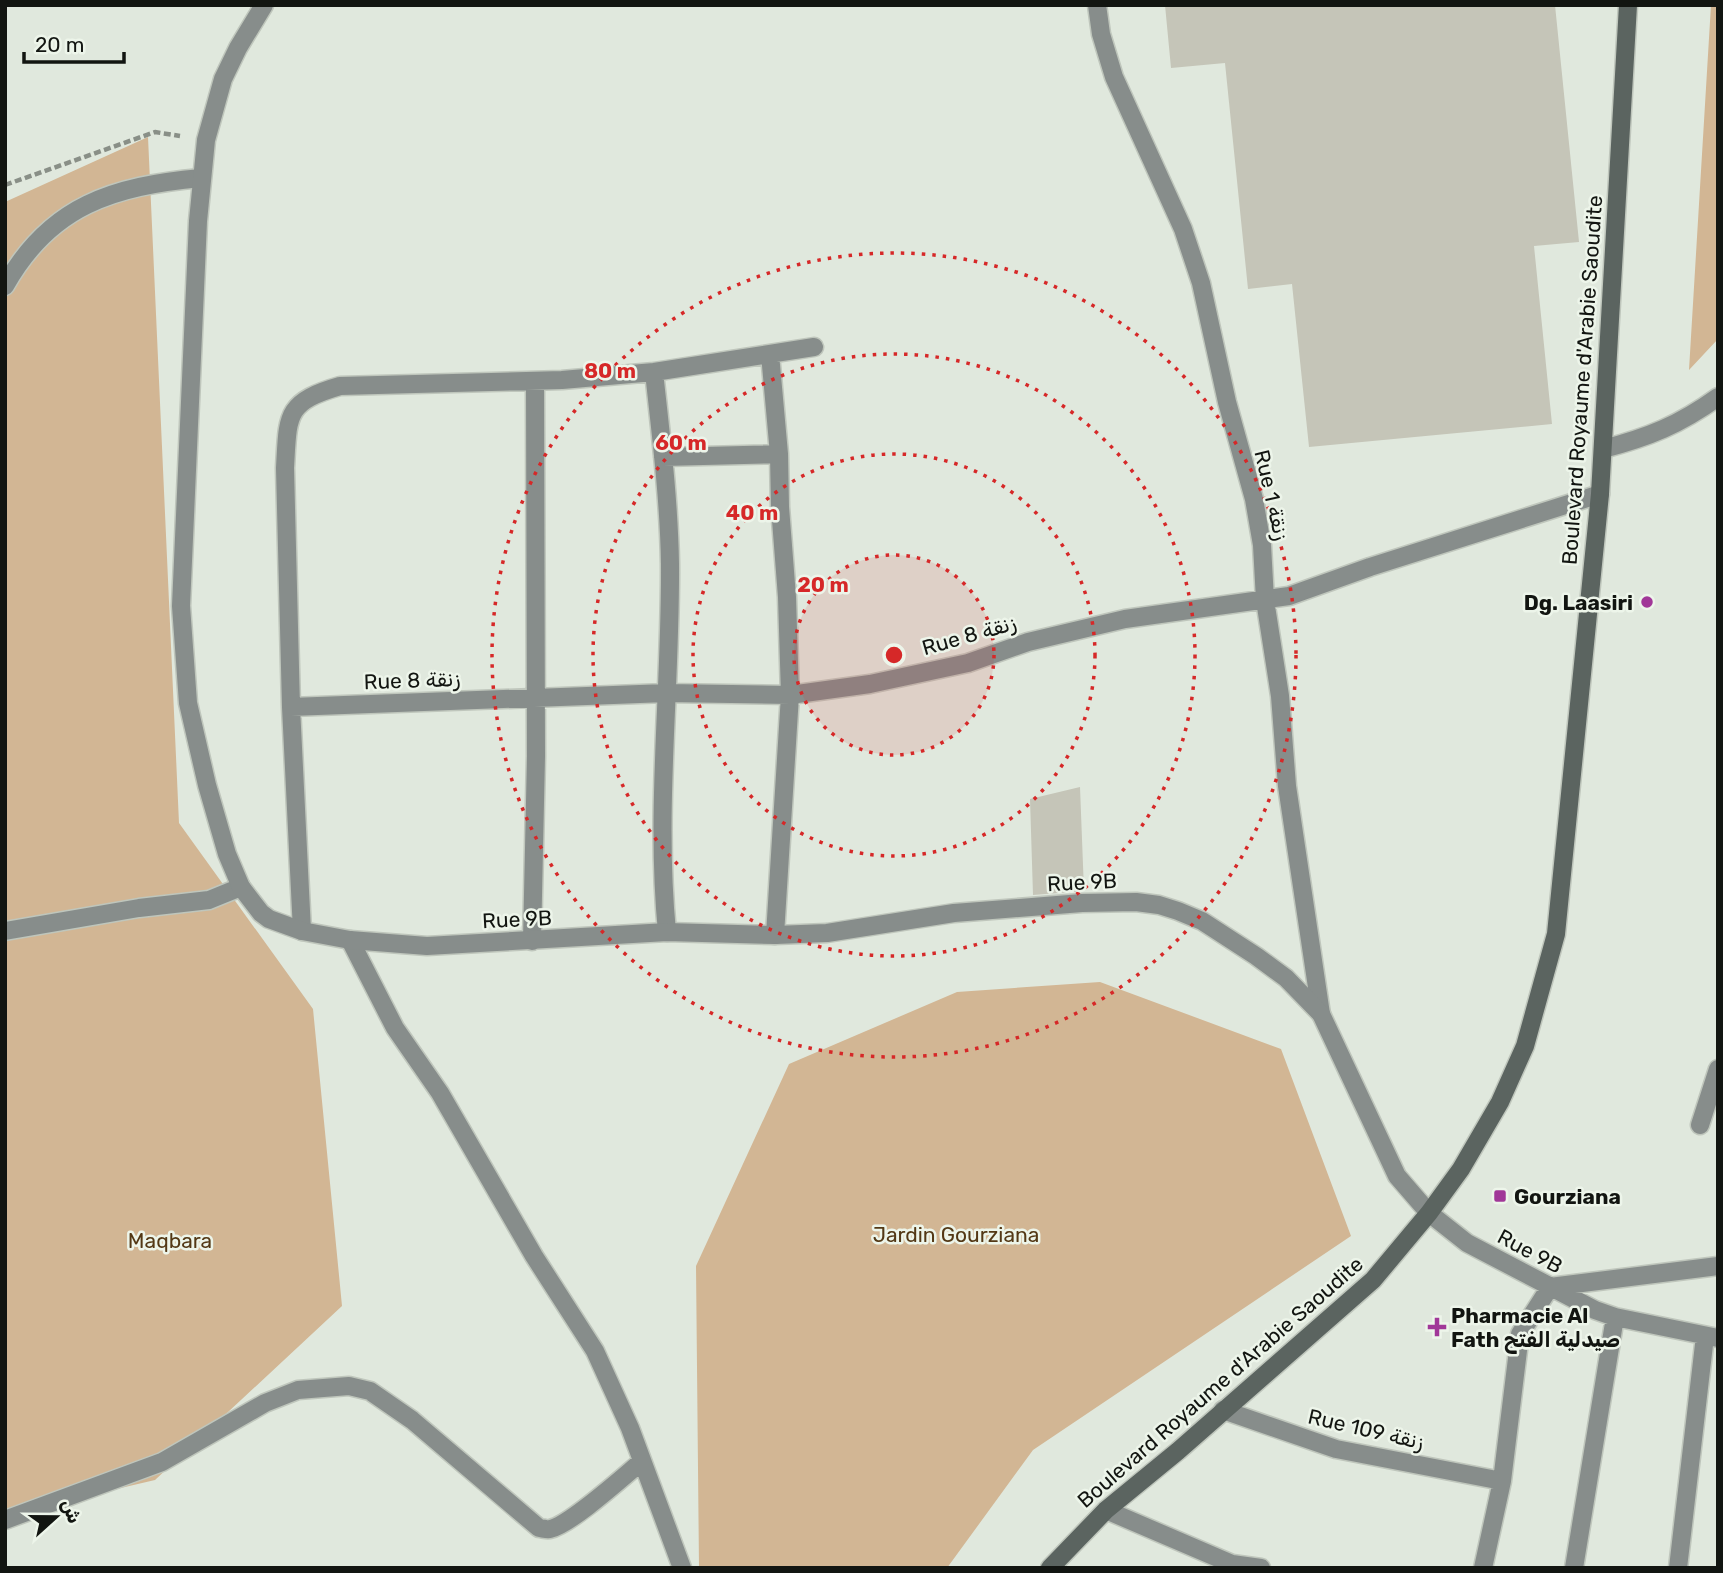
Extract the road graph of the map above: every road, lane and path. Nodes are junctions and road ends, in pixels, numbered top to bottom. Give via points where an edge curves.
1 (264, 5) edge
2 (1097, 5) edge
3 (1628, 5) edge
4 (206, 140) junction
5 (201, 178) junction
6 (5, 185) edge
7 (5, 286) edge
8 (814, 347) dead end
9 (770, 355) junction
10 (654, 372) junction
11 (535, 382) junction
12 (1718, 397) edge
13 (1603, 449) junction
14 (779, 454) junction
15 (663, 457) junction
16 (1600, 494) junction
17 (1265, 600) junction
18 (666, 693) junction
19 (790, 695) junction
20 (535, 699) junction
21 (291, 707) junction
22 (240, 887) junction
23 (5, 931) edge
24 (302, 931) junction
25 (667, 932) junction
26 (775, 935) junction
27 (350, 940) junction
28 (532, 942) junction
29 (1321, 1014) junction
30 (1718, 1069) edge
31 (1700, 1125) dead end
32 (1429, 1213) junction
33 (1718, 1266) edge
34 (1550, 1287) junction
35 (1615, 1317) junction
36 (1711, 1337) edge
37 (1223, 1410) junction
38 (641, 1462) junction
39 (1502, 1481) junction
40 (1106, 1510) junction
41 (5, 1520) edge
42 (676, 1565) edge
43 (1050, 1568) edge
44 (1261, 1568) edge
45 (1483, 1568) edge
46 (1574, 1568) edge
47 (1678, 1568) edge

1 - 4 street via 223,79
2 - 17 street, Rue 1 زنقة via 1114,77 1183,229 1201,283 1254,499
3 - 13 main road, Boulevard Royaume d'Arabie Saoudite
4 - 5 street
4 - 6 path via 155,132
5 - 7 street via 117,193 67,216 29,247
5 - 22 street via 182,641 188,703 207,785
8 - 9 street
9 - 10 street
9 - 14 street
10 - 11 street
10 - 15 street
11 - 20 street
11 - 21 street via 340,386 296,406 288,428 285,468
12 - 13 street via 1672,427
13 - 16 main road, Boulevard Royaume d'Arabie Saoudite
14 - 15 street
14 - 19 street
15 - 18 street via 670,564
16 - 17 street, Rue 8 زنقة
16 - 32 main road, Boulevard Royaume d'Arabie Saoudite via 1556,934 1525,1046 1500,1102
17 - 19 street, Rue 8 زنقة via 1125,619 1028,642 968,663
17 - 29 street, Rue 1 زنقة
18 - 19 street, Rue 8 زنقة
18 - 20 street, Rue 8 زنقة
18 - 25 street
19 - 26 street
20 - 21 street, Rue 8 زنقة
20 - 28 street
21 - 24 street
22 - 23 street via 209,900
22 - 24 street, Rue 9B via 269,919
24 - 27 street, Rue 9B
25 - 26 street, Rue 9B
25 - 28 street, Rue 9B
26 - 29 street, Rue 9B via 861,929 954,913 1136,902 1202,921 1286,978
27 - 28 street, Rue 9B via 427,946
27 - 38 street via 395,1028 440,1093 595,1351
29 - 32 street, Rue 9B via 1397,1176
30 - 31 street
32 - 34 street, Rue 9B via 1467,1243
32 - 37 main road, Boulevard Royaume d'Arabie Saoudite via 1373,1280
33 - 34 street
34 - 35 street, Rue 9B
34 - 39 street via 1520,1334
35 - 36 street, Rue 9B
35 - 46 street
36 - 47 street
37 - 39 street, Rue 109 زنقة via 1336,1449
37 - 40 main road, Boulevard Royaume d'Arabie Saoudite
38 - 41 street via 563,1523 549,1530 539,1528 412,1420 370,1391 349,1386 298,1390 265,1403 162,1462
38 - 42 street
39 - 45 street
40 - 43 main road, Boulevard Royaume d'Arabie Saoudite
40 - 44 street via 1232,1564

